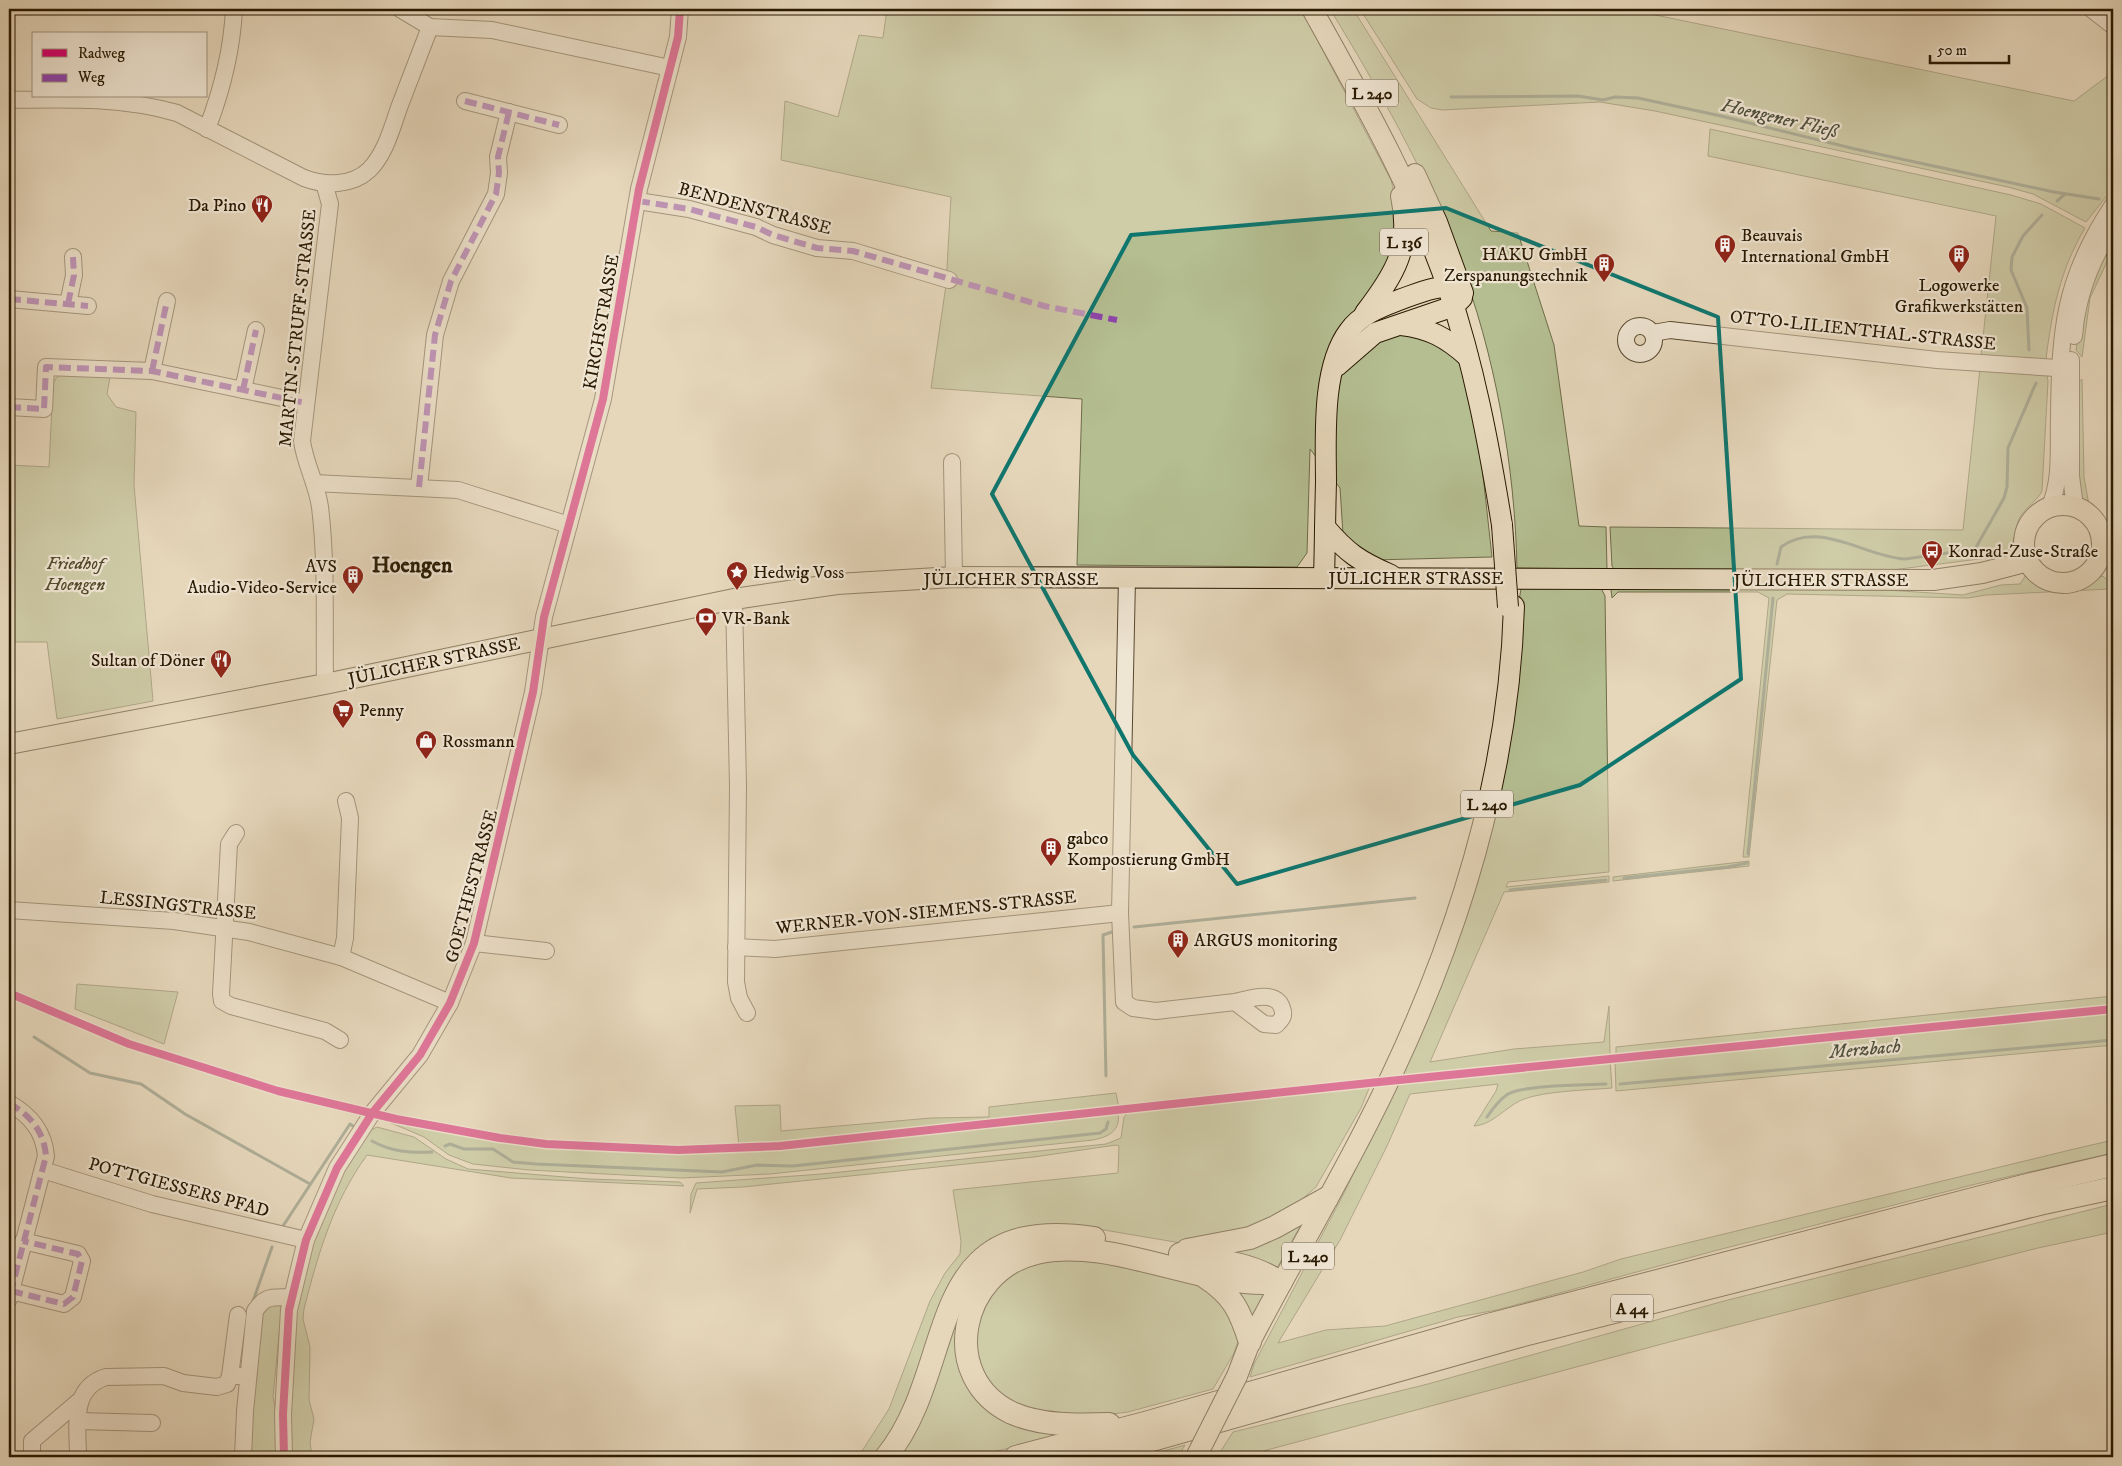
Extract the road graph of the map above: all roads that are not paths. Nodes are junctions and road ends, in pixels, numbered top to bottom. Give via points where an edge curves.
1 (234, 9) edge
2 (400, 9) edge
3 (680, 9) edge
4 (1312, 9) edge
5 (1325, 9) edge
6 (2091, 9) edge
7 (2113, 26) edge
8 (430, 27) junction
9 (670, 68) junction
10 (9, 100) edge
11 (465, 101) dead end
12 (508, 112) junction
13 (559, 125) dead end
14 (207, 128) junction
15 (1392, 156) junction
16 (324, 183) junction
17 (638, 201) junction
18 (2113, 205) edge
19 (2113, 226) edge
20 (73, 257) dead end
21 (949, 280) dead end
22 (1457, 294) junction
23 (9, 299) edge
24 (167, 301) dead end
25 (68, 304) junction
26 (88, 306) dead end
27 (1361, 319) junction
28 (1397, 324) junction
29 (256, 330) dead end
30 (1653, 333) dead end
31 (1468, 357) junction
32 (2065, 368) junction
33 (1334, 370) junction
34 (152, 372) junction
35 (243, 390) junction
36 (306, 403) junction
37 (9, 407) edge
38 (952, 462) dead end
39 (314, 483) junction
40 (419, 487) junction
41 (2050, 508) junction
42 (2075, 508) junction
43 (569, 525) junction
44 (1507, 525) junction
45 (1325, 527) junction
46 (2028, 561) junction
47 (2106, 563) edge
48 (954, 577) junction
49 (1127, 578) junction
50 (1324, 578) junction
51 (1399, 578) junction
52 (734, 599) junction
53 (542, 639) junction
54 (325, 684) junction
55 (9, 744) edge
56 (346, 801) dead end
57 (236, 833) dead end
58 (9, 910) edge
59 (1120, 913) junction
60 (223, 927) junction
61 (474, 943) junction
62 (736, 947) junction
63 (546, 950) dead end
64 (341, 957) junction
65 (1234, 1002) dead end
66 (450, 1003) junction
67 (747, 1013) dead end
68 (340, 1040) dead end
69 (9, 1103) edge
70 (1365, 1128) junction
71 (2113, 1165) edge
72 (43, 1170) junction
73 (2113, 1188) edge
74 (1327, 1198) junction
75 (306, 1240) junction
76 (23, 1241) junction
77 (1171, 1252) junction
78 (1200, 1273) junction
79 (1281, 1282) junction
80 (10, 1295) edge
81 (292, 1297) junction
82 (238, 1315) dead end
83 (1250, 1342) junction
84 (230, 1376) junction
85 (248, 1376) junction
86 (1238, 1376) junction
87 (78, 1401) junction
88 (78, 1422) junction
89 (152, 1422) dead end
90 (1145, 1423) junction
91 (32, 1457) edge
92 (78, 1457) edge
93 (243, 1457) edge
94 (284, 1457) edge
95 (886, 1457) edge
96 (1016, 1457) edge
97 (1092, 1457) edge
98 (1196, 1457) edge

1 - 14 street via 221,92
2 - 8 street
3 - 9 street, KIRCHSTRASSE via 678,37
4 - 15 main road, L 240
5 - 22 main road, L 240 via 1407,156 1437,222
6 - 7 street
8 - 9 street via 492,30
8 - 16 street via 384,148 376,160 368,171 352,180
9 - 17 street, KIRCHSTRASSE via 638,189
10 - 14 street via 125,101 177,113
11 - 12 street
12 - 13 street
12 - 40 street via 498,157 496,194 451,281 435,335
14 - 16 street via 304,178
15 - 22 main road, L 240
15 - 27 main road, L 136 via 1405,214 1405,241 1390,277
16 - 36 street, MARTIN-STRUFF-STRASSE via 330,204
17 - 21 street, BENDENSTRASSE via 689,209 816,248 853,252
17 - 43 street, KIRCHSTRASSE via 603,399
18 - 32 street via 2084,254 2073,281 2065,311
19 - 32 street via 2083,286
20 - 25 street via 74,276
22 - 27 main road, L 136 via 1433,288 1377,308
22 - 28 main road
22 - 31 main road, L 240
22 - 44 main road, L 240 via 1494,414
23 - 25 street
24 - 34 street
25 - 26 street
27 - 33 main road, L 136 via 1344,338
28 - 31 main road via 1436,333
28 - 33 main road via 1366,339
29 - 35 street
30 - 32 street, OTTO-LILIENTHAL-STRASSE via 1670,330 1937,360
31 - 44 main road, L 240
32 - 41 street via 2055,496
32 - 42 street
33 - 45 main road, L 136 via 1326,407
34 - 35 street
34 - 37 street via 46,367 44,409
35 - 36 street
36 - 39 street, MARTIN-STRUFF-STRASSE via 302,441 304,458
38 - 48 street
39 - 40 street
39 - 54 street, MARTIN-STRUFF-STRASSE via 323,538
40 - 43 street via 458,490
41 - 42 main road via 2062,505
41 - 46 main road via 2038,514 2024,536
42 - 47 main road via 2096,524
43 - 53 street, KIRCHSTRASSE via 544,617
44 - 70 main road, L 240 via 1513,655 1505,722 1482,830 1427,995
45 - 50 main road, L 136
45 - 51 main road via 1344,550
46 - 47 main road via 2036,573 2048,581 2063,583 2077,581
46 - 51 main road, JÜLICHER STRASSE via 1972,575 1933,580
48 - 49 main road, JÜLICHER STRASSE
48 - 52 main road, JÜLICHER STRASSE via 837,584
49 - 50 main road, JÜLICHER STRASSE
49 - 59 street
50 - 51 main road, JÜLICHER STRASSE
52 - 53 main road, JÜLICHER STRASSE
52 - 62 street via 738,786
53 - 54 main road, JÜLICHER STRASSE
53 - 61 street, GOETHESTRASSE via 533,692
54 - 55 main road, JÜLICHER STRASSE
56 - 64 street via 350,818 345,938
57 - 60 street via 228,844
58 - 60 street, LESSINGSTRASSE
59 - 62 street, WERNER-VON-SIEMENS-STRASSE via 775,949
59 - 65 street via 1124,1002 1133,1008 1156,1011
60 - 64 street, LESSINGSTRASSE
60 - 68 street via 222,1001 325,1032
61 - 63 street
61 - 66 street, GOETHESTRASSE
62 - 67 street via 736,982 739,998
64 - 66 street, LESSINGSTRASSE
66 - 75 street, GOETHESTRASSE via 420,1054 373,1112 337,1168
69 - 72 street via 39,1129 45,1142
70 - 74 main road, L 240
70 - 86 main road, L 240 via 1346,1183 1260,1346
71 - 90 highway, A 44 via 1484,1326
72 - 75 street, POTTGIESSERS PFAD via 152,1204
72 - 76 street
73 - 97 highway, A 44 via 1520,1336
74 - 77 highway via 1250,1238
74 - 79 main road, L 240
75 - 81 street, GOETHESTRASSE
76 - 80 street
76 - 80 street via 78,1254 82,1261 72,1297 64,1304
77 - 79 highway via 1245,1266
77 - 95 highway via 1104,1239 1049,1233 1011,1242 988,1255 968,1274 953,1298 918,1403 903,1434
78 - 79 highway via 1255,1284
78 - 83 highway via 1221,1288 1235,1304
78 - 90 highway via 1092,1252 1051,1250 1006,1265 985,1285 970,1309 966,1335 970,1366 986,1392 998,1404 1047,1423
79 - 83 main road, L 240
81 - 85 street via 267,1298 256,1311
81 - 94 street, GOETHESTRASSE via 284,1382
82 - 84 street
83 - 86 main road, L 240
84 - 85 street
84 - 87 street via 227,1384 217,1387 182,1383 164,1376 106,1377 88,1388
85 - 93 street
86 - 98 main road, L 240, bridge
87 - 88 street
87 - 91 street via 32,1441
88 - 89 street
88 - 92 street
90 - 96 highway, A 44

